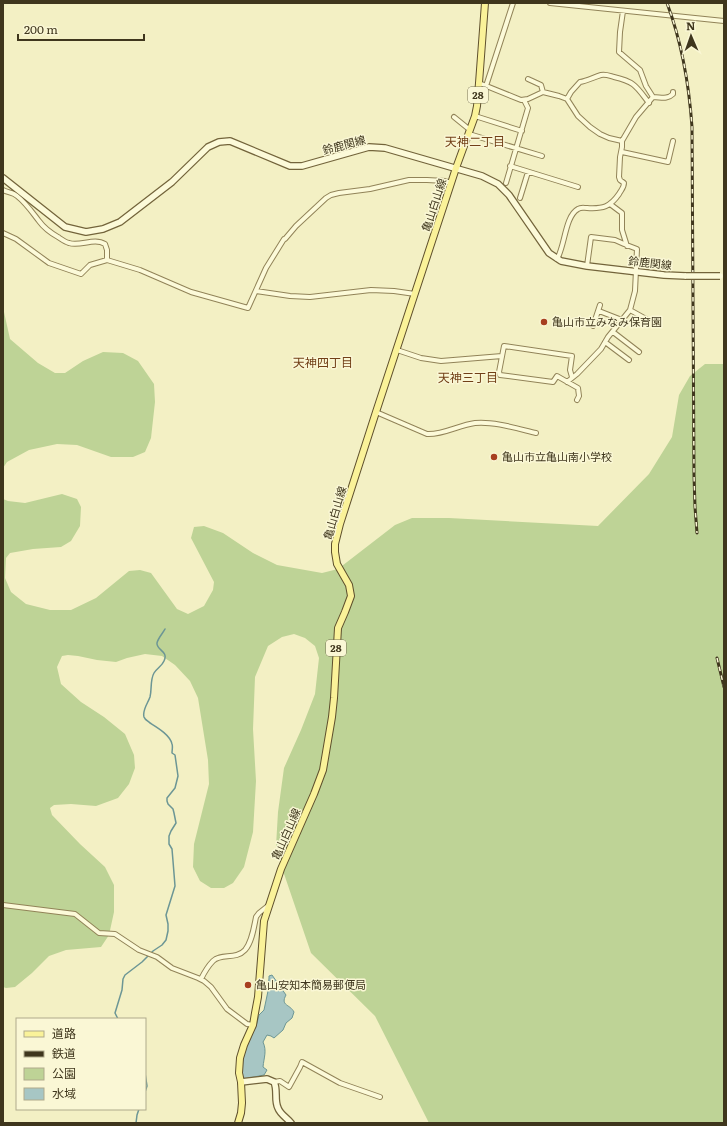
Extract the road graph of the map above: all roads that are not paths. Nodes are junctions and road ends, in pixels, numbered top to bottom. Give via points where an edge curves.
1 (485, 3) edge
2 (513, 3) edge
3 (550, 3) edge
4 (581, 5) edge
5 (624, 10) junction
6 (724, 21) edge
7 (528, 79) dead end
8 (479, 83) junction
9 (486, 86) junction
10 (543, 92) junction
11 (673, 92) dead end
12 (653, 97) junction
13 (567, 99) junction
14 (524, 100) junction
15 (648, 103) junction
16 (475, 116) junction
17 (454, 117) dead end
18 (522, 131) junction
19 (470, 132) junction
20 (674, 141) dead end
21 (622, 142) junction
22 (516, 148) junction
23 (622, 152) junction
24 (542, 156) dead end
25 (510, 166) junction
26 (456, 168) junction
27 (528, 172) junction
28 (3, 178) edge
29 (452, 182) junction
30 (506, 183) dead end
31 (578, 187) dead end
32 (3, 190) edge
33 (520, 198) dead end
34 (610, 204) junction
35 (3, 233) edge
36 (627, 246) junction
37 (557, 259) junction
38 (107, 260) junction
39 (587, 266) junction
40 (635, 271) junction
41 (722, 276) edge
42 (256, 291) junction
43 (415, 294) junction
44 (600, 305) dead end
45 (630, 310) junction
46 (598, 311) junction
47 (622, 320) junction
48 (648, 320) dead end
49 (593, 326) dead end
50 (613, 332) junction
51 (605, 342) junction
52 (397, 350) junction
53 (639, 352) dead end
54 (502, 356) junction
55 (629, 360) dead end
56 (572, 377) junction
57 (567, 382) junction
58 (577, 400) dead end
59 (376, 412) junction
60 (536, 433) dead end
61 (3, 905) edge
62 (270, 905) junction
63 (200, 979) junction
64 (253, 1025) junction
65 (240, 1082) junction
66 (274, 1082) junction
67 (380, 1097) dead end
68 (238, 1123) edge
69 (291, 1123) edge

1 - 8 main road, 亀山白山線 / 28
2 - 9 street
3 - 4 street
4 - 5 street
5 - 6 street
5 - 12 street via 619,52 640,70
7 - 10 street via 542,85
8 - 9 street
8 - 16 main road, 亀山白山線 / 28
9 - 14 street via 518,100
10 - 13 street
10 - 14 street
11 - 12 street via 672,96 665,99
12 - 15 street
13 - 15 street via 580,82 604,75 631,82
13 - 21 street via 578,116 590,127
14 - 18 street via 528,108
15 - 21 street
16 - 18 street
16 - 19 main road, 亀山白山線 / 28
17 - 19 street
18 - 22 street
19 - 22 street
19 - 26 main road, 亀山白山線 / 28
20 - 23 street via 668,162
21 - 23 street
22 - 24 street
22 - 25 street
23 - 34 street via 619,177 624,186
25 - 27 street
25 - 30 street
26 - 28 main road, 鈴鹿関線 via 385,148 369,147 302,166 290,166 230,141 219,142 208,148 172,182 120,222 86,232 65,227
26 - 29 main road, 亀山白山線 / 28
26 - 37 main road, 鈴鹿関線 via 482,176 501,187 549,253
27 - 31 street
27 - 33 street
29 - 42 street via 409,180 331,195 284,239 266,268
29 - 43 main road, 亀山白山線 / 28
32 - 38 street via 14,193 42,225 68,243 102,243 106,247
34 - 36 street via 622,214 622,230
34 - 37 street via 600,208 577,210 568,224 561,253
35 - 38 street via 16,239 49,263 81,274 90,265
36 - 39 street via 615,240 591,237
36 - 40 street via 637,249
37 - 39 main road, 鈴鹿関線
38 - 42 street via 140,270 191,292 242,307 248,308
39 - 40 main road, 鈴鹿関線
40 - 41 main road, 鈴鹿関線, bridge via 664,275
40 - 45 street via 635,291
42 - 43 street via 310,297 371,290
43 - 52 main road, 亀山白山線 / 28
44 - 46 street
45 - 47 street
45 - 48 street
46 - 47 street
46 - 49 street
47 - 50 street
50 - 51 street
50 - 53 street
51 - 55 street
51 - 56 street via 591,360
52 - 54 street via 441,361
52 - 59 main road, 亀山白山線 / 28
54 - 56 street via 504,346 572,356
54 - 57 street via 500,376 553,382 557,376
56 - 57 street
57 - 58 street via 578,388
59 - 60 street via 427,434 480,422
59 - 62 main road, 亀山白山線 / 28 via 335,544 337,564 349,585 351,596 338,628 334,698 323,770 281,869
61 - 63 street via 75,914 99,933 114,934 172,968
62 - 63 street via 256,917 245,950 234,956 214,960
62 - 64 main road, 亀山白山線 / 28 via 264,921 258,997
63 - 64 street via 211,987 227,1009 247,1024
64 - 65 main road, 亀山白山線 / 28 via 240,1058
65 - 66 main road via 267,1079
65 - 68 main road, 亀山白山線 / 28 via 242,1103
66 - 67 street via 289,1087 302,1062 340,1083
66 - 69 main road via 278,1108

